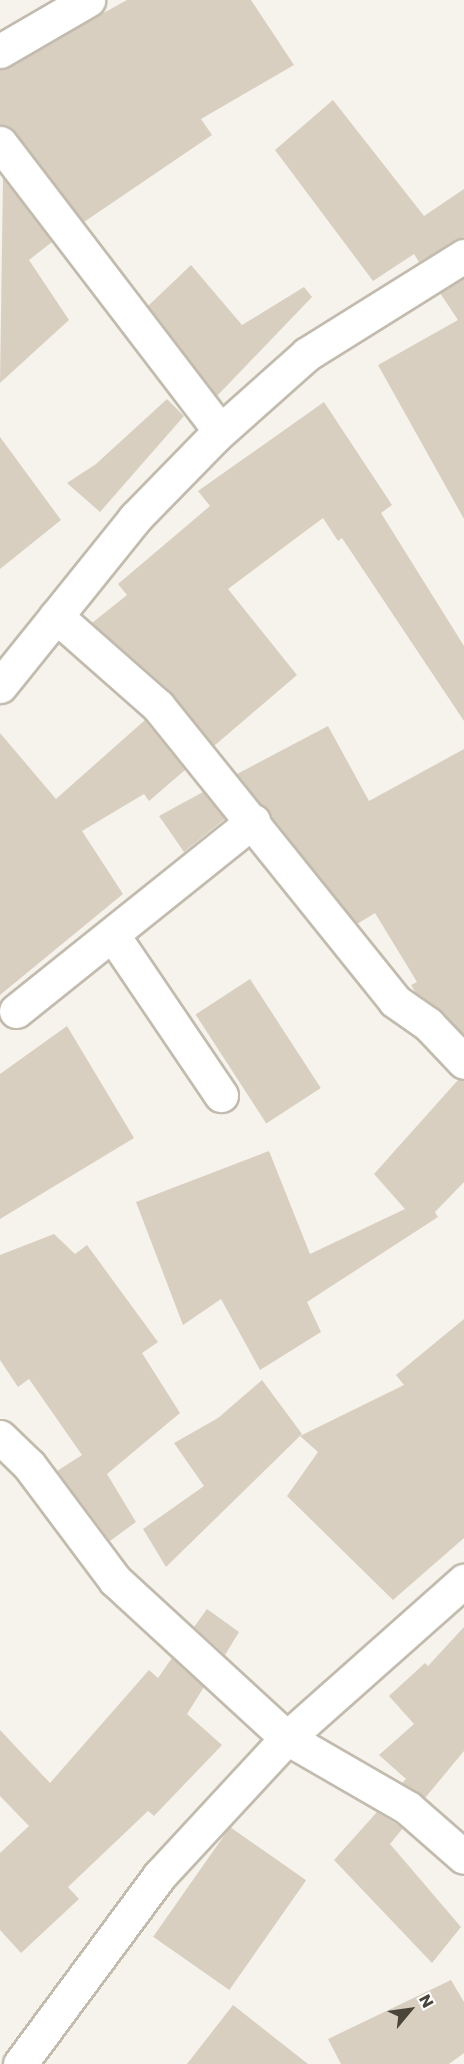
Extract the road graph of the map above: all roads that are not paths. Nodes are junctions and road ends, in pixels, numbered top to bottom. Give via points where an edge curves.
1 (88, 0) edge
2 (0, 51) edge
3 (0, 143) edge
4 (464, 256) edge
5 (220, 431) junction
6 (56, 616) junction
7 (0, 686) edge
8 (253, 821) junction
9 (114, 936) junction
10 (16, 1011) dead end
11 (464, 1062) edge
12 (221, 1095) dead end
13 (0, 1437) edge
14 (464, 1581) edge
15 (287, 1738) junction
16 (464, 1857) edge
17 (20, 2064) edge

1 - 2 street
3 - 5 street
4 - 5 street via 307,354
5 - 6 street via 135,518
6 - 7 street
6 - 8 street via 158,706
8 - 9 street
8 - 11 street via 395,1001 428,1024
9 - 10 street
9 - 12 street
13 - 15 street via 29,1465 115,1581
14 - 15 street
15 - 16 street via 408,1808
15 - 17 street via 159,1876

